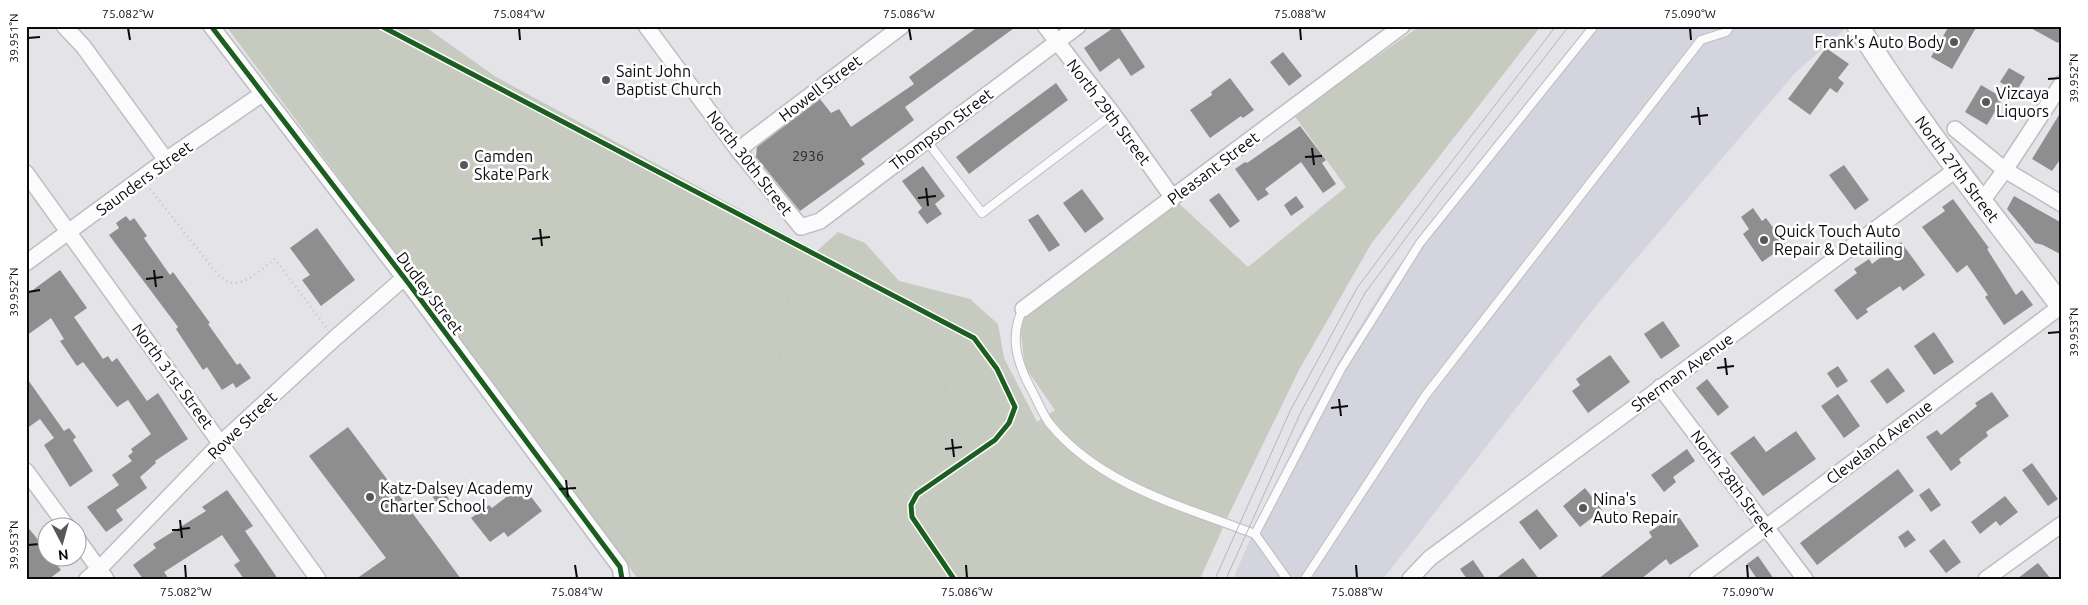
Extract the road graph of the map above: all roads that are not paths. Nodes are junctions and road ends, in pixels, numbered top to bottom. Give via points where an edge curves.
1 (64, 26) edge
2 (211, 26) edge
3 (646, 26) edge
4 (902, 26) edge
5 (1045, 26) edge
6 (1078, 26) edge
7 (1402, 26) edge
8 (1594, 26) edge
9 (1730, 26) edge
10 (1858, 26) edge
11 (1056, 42) junction
12 (2062, 83) edge
13 (262, 94) junction
14 (1113, 114) junction
15 (1955, 129) dead end
16 (926, 140) junction
17 (738, 150) junction
18 (166, 160) junction
19 (1957, 169) junction
20 (2005, 170) junction
21 (26, 173) edge
22 (1173, 198) junction
23 (1982, 201) junction
24 (2062, 204) edge
25 (801, 227) joint
26 (69, 232) junction
27 (26, 263) edge
28 (404, 278) junction
29 (2061, 307) edge
30 (1023, 309) joint
31 (1660, 387) junction
32 (221, 443) junction
33 (26, 470) edge
34 (61, 518) edge
35 (2062, 524) edge
36 (1766, 527) junction
37 (1255, 534) junction
38 (88, 554) edge
39 (103, 574) edge
40 (87, 579) edge
41 (318, 579) edge
42 (622, 579) edge
43 (1287, 579) edge
44 (1305, 579) edge
45 (1410, 579) edge
46 (1697, 579) edge
47 (1805, 579) edge
48 (1986, 579) edge

1 - 18 street via 83,46
2 - 13 street, Dudley Street
3 - 17 street, North 30th Street
4 - 17 street, Howell Street
5 - 11 street, North 29th Street
6 - 11 street, Thompson Street
7 - 22 street, Pleasant Street
8 - 37 lane via 1420,243 1341,369
9 - 44 lane via 1726,32 1701,40 1425,396
10 - 19 main road, North 27th Street
11 - 14 street, North 29th Street
11 - 16 street, Thompson Street
12 - 20 street
13 - 18 street, Saunders Street
13 - 28 street, Dudley Street
14 - 16 lane via 982,213
14 - 22 street, North 29th Street
15 - 20 street
16 - 25 street, Thompson Street via 820,221
17 - 25 street, North 30th Street
18 - 26 street, Saunders Street
19 - 23 main road, North 27th Street
19 - 31 street, Sherman Avenue
20 - 23 street
20 - 24 street
21 - 26 street, North 31st Street
22 - 30 street, Pleasant Street
23 - 29 main road, North 27th Street
26 - 27 street, Saunders Street
26 - 32 street, North 31st Street
28 - 32 street, Rowe Street
28 - 42 street, Dudley Street via 620,567
29 - 36 street, Cleveland Avenue
30 - 37 lane via 1014,341 1019,366 1050,423 1087,460 1144,493
31 - 36 street, North 28th Street
31 - 45 street, Sherman Avenue via 1430,558
32 - 39 street, Rowe Street
32 - 41 street, North 31st Street
33 - 34 street
35 - 48 street
36 - 46 street, Cleveland Avenue
36 - 47 street, North 28th Street
37 - 43 lane
38 - 39 street
39 - 40 street, Rowe Street

